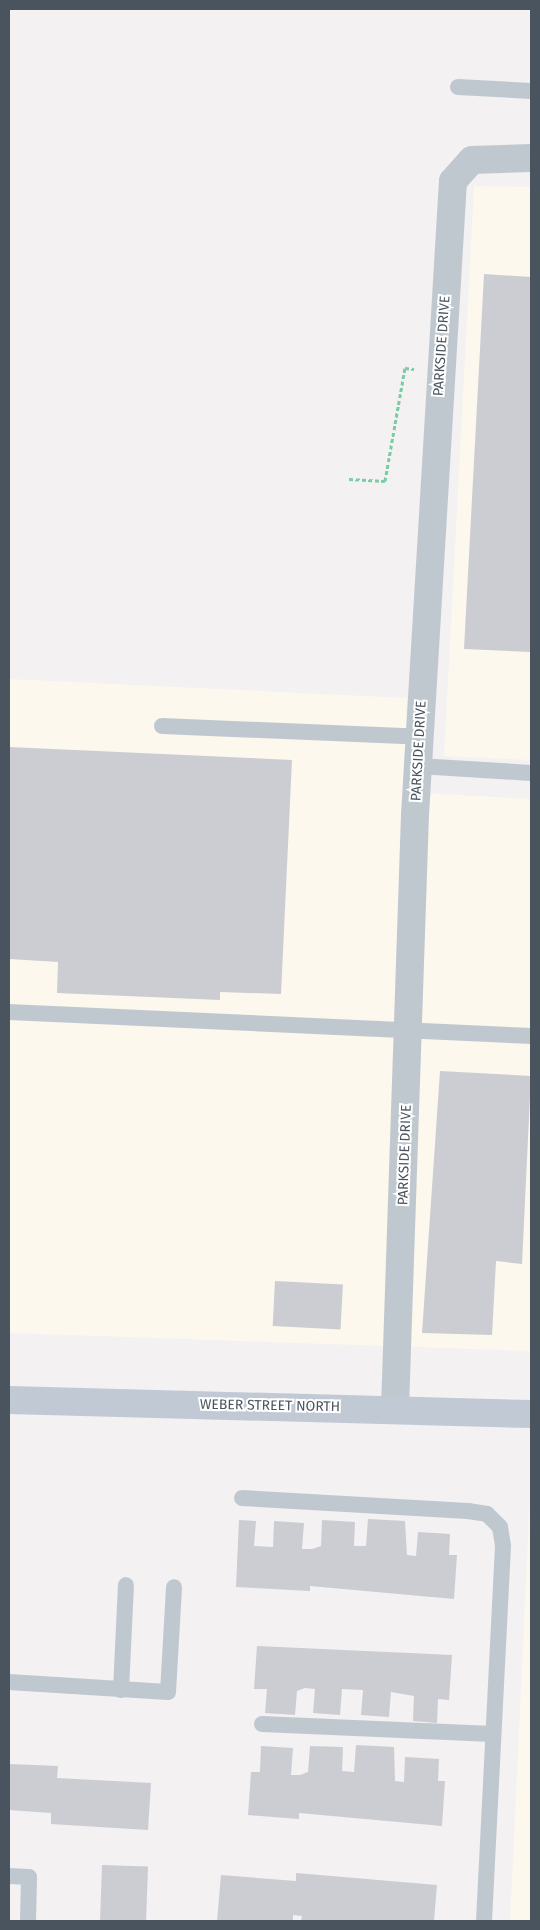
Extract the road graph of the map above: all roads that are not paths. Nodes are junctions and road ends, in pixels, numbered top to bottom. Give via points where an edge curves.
1 (458, 88) dead end
2 (531, 91) edge
3 (531, 158) edge
4 (162, 726) dead end
5 (421, 737) junction
6 (418, 766) junction
7 (531, 773) edge
8 (9, 1012) edge
9 (409, 1030) junction
10 (531, 1036) edge
11 (9, 1400) edge
12 (395, 1408) junction
13 (531, 1414) edge
14 (242, 1498) dead end
15 (126, 1585) dead end
16 (174, 1587) dead end
17 (9, 1682) edge
18 (121, 1690) junction
19 (262, 1724) dead end
20 (493, 1734) junction
21 (9, 1876) edge
22 (28, 1921) edge
23 (484, 1921) edge

1 - 2 lane
3 - 5 street, PARKSIDE DRIVE via 472,160 453,181
4 - 5 lane
5 - 6 street, PARKSIDE DRIVE
6 - 7 lane
6 - 9 street, PARKSIDE DRIVE
8 - 9 lane
9 - 10 lane
9 - 12 street, PARKSIDE DRIVE
11 - 12 main road, WEBER STREET NORTH
12 - 13 main road, WEBER STREET NORTH
14 - 20 lane via 487,1514 500,1527 503,1546
15 - 18 lane
16 - 18 lane via 168,1692
17 - 18 lane
19 - 20 lane
20 - 23 lane
21 - 22 lane via 29,1877

